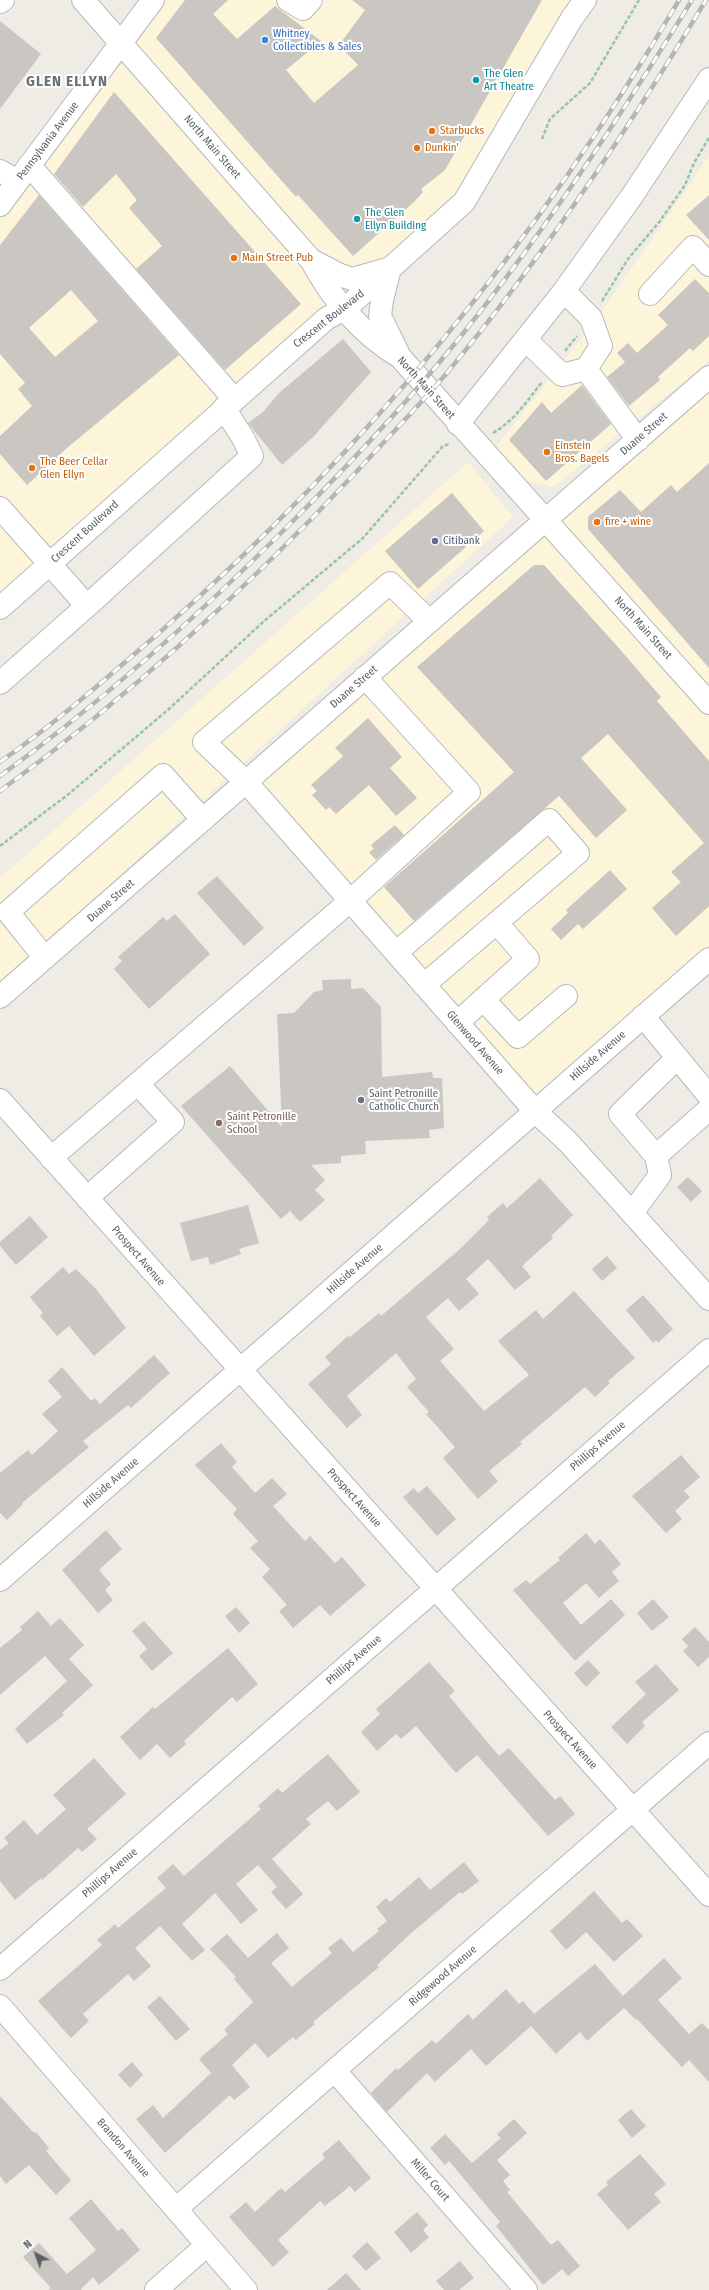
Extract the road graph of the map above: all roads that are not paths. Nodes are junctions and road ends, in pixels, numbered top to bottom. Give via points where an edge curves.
1 (3, 0) edge
2 (83, 0) edge
3 (153, 0) edge
4 (288, 0) edge
5 (311, 0) edge
6 (585, 0) edge
7 (0, 2) edge
8 (576, 9) edge
9 (121, 43) junction
10 (709, 79) edge
11 (16, 172) edge
12 (0, 205) edge
13 (311, 260) junction
14 (709, 265) edge
15 (390, 268) junction
16 (564, 291) junction
17 (650, 294) dead end
18 (345, 310) junction
19 (526, 340) junction
20 (400, 357) junction
21 (586, 369) junction
22 (709, 377) edge
23 (229, 404) junction
24 (458, 424) junction
25 (638, 440) junction
26 (0, 508) edge
27 (544, 520) junction
28 (49, 565) junction
29 (87, 606) junction
30 (0, 608) edge
31 (429, 621) junction
32 (366, 677) junction
33 (0, 683) edge
34 (709, 703) edge
35 (246, 782) junction
36 (203, 820) junction
37 (350, 901) junction
38 (498, 923) junction
39 (396, 953) junction
40 (45, 958) junction
41 (709, 959) edge
42 (424, 986) junction
43 (566, 996) dead end
44 (0, 997) edge
45 (483, 999) junction
46 (643, 1016) junction
47 (457, 1023) junction
48 (677, 1058) junction
49 (138, 1084) junction
50 (709, 1096) edge
51 (0, 1100) edge
52 (709, 1109) edge
53 (535, 1111) junction
54 (656, 1156) junction
55 (51, 1158) junction
56 (87, 1198) junction
57 (632, 1214) junction
58 (709, 1299) edge
59 (709, 1350) edge
60 (239, 1371) junction
61 (2, 1575) edge
62 (435, 1589) junction
63 (709, 1743) edge
64 (633, 1810) junction
65 (709, 1895) edge
66 (0, 1969) edge
67 (0, 2006) edge
68 (335, 2071) junction
69 (176, 2210) junction
70 (207, 2244) junction
71 (156, 2290) edge
72 (246, 2290) edge
73 (526, 2290) edge

1 - 7 street
2 - 9 street, North Main Street
3 - 9 street, Pennsylvania Avenue
4 - 5 street via 303,9
6 - 8 street, Crescent Boulevard
8 - 15 street, Crescent Boulevard via 464,202
9 - 11 street, Pennsylvania Avenue
9 - 13 street, North Main Street
10 - 16 street
11 - 12 street, Pennsylvania Avenue
11 - 23 street
13 - 15 street via 352,279
13 - 18 street, North Main Street via 323,284
14 - 17 street via 693,247
15 - 18 street, Crescent Boulevard
15 - 20 street via 380,316
16 - 19 street
16 - 21 street via 591,318 601,346
18 - 20 street, North Main Street via 380,345
18 - 23 street, Crescent Boulevard via 327,318
19 - 21 street via 562,375
19 - 24 street
20 - 24 street, North Main Street
21 - 25 street
22 - 25 street, Duane Street
23 - 28 street, Crescent Boulevard
23 - 29 street via 252,456
24 - 27 street, North Main Street
25 - 27 street, Duane Street
26 - 28 street
27 - 31 street, Duane Street
27 - 34 street, North Main Street
28 - 29 street
28 - 30 street, Crescent Boulevard
29 - 33 street
31 - 32 street, Duane Street
31 - 35 street, Glenwood Avenue via 390,583 204,742
32 - 35 street, Duane Street
32 - 37 street via 469,792
35 - 36 street, Duane Street
35 - 37 street, Glenwood Avenue
36 - 40 street, Duane Street
36 - 40 street via 163,775 8,912
37 - 39 street, Glenwood Avenue
37 - 49 street
38 - 39 street via 578,853 549,820
38 - 42 street
38 - 45 street via 528,959
39 - 42 street, Glenwood Avenue
40 - 44 street, Duane Street
41 - 46 street, Hillside Avenue
42 - 47 street, Glenwood Avenue
43 - 45 street via 518,1037
45 - 47 street
46 - 48 street
46 - 53 street, Hillside Avenue
47 - 53 street, Glenwood Avenue
48 - 50 street
48 - 54 street via 620,1114
49 - 55 street
49 - 56 street via 173,1122
51 - 55 street, Prospect Avenue
52 - 54 street
53 - 57 street, Glenwood Avenue via 568,1142
53 - 60 street, Hillside Avenue
54 - 57 street via 660,1175
55 - 56 street, Prospect Avenue
56 - 60 street, Prospect Avenue
57 - 58 street, Glenwood Avenue
59 - 62 street, Phillips Avenue
60 - 61 street, Hillside Avenue
60 - 62 street, Prospect Avenue
62 - 64 street, Prospect Avenue
62 - 66 street, Phillips Avenue
63 - 64 street, Ridgewood Avenue
64 - 65 street, Prospect Avenue
64 - 68 street, Ridgewood Avenue
67 - 69 street, Brandon Avenue
68 - 69 street, Ridgewood Avenue
68 - 73 street, Miller Court
69 - 70 street, Brandon Avenue
70 - 71 street
70 - 72 street, Brandon Avenue

